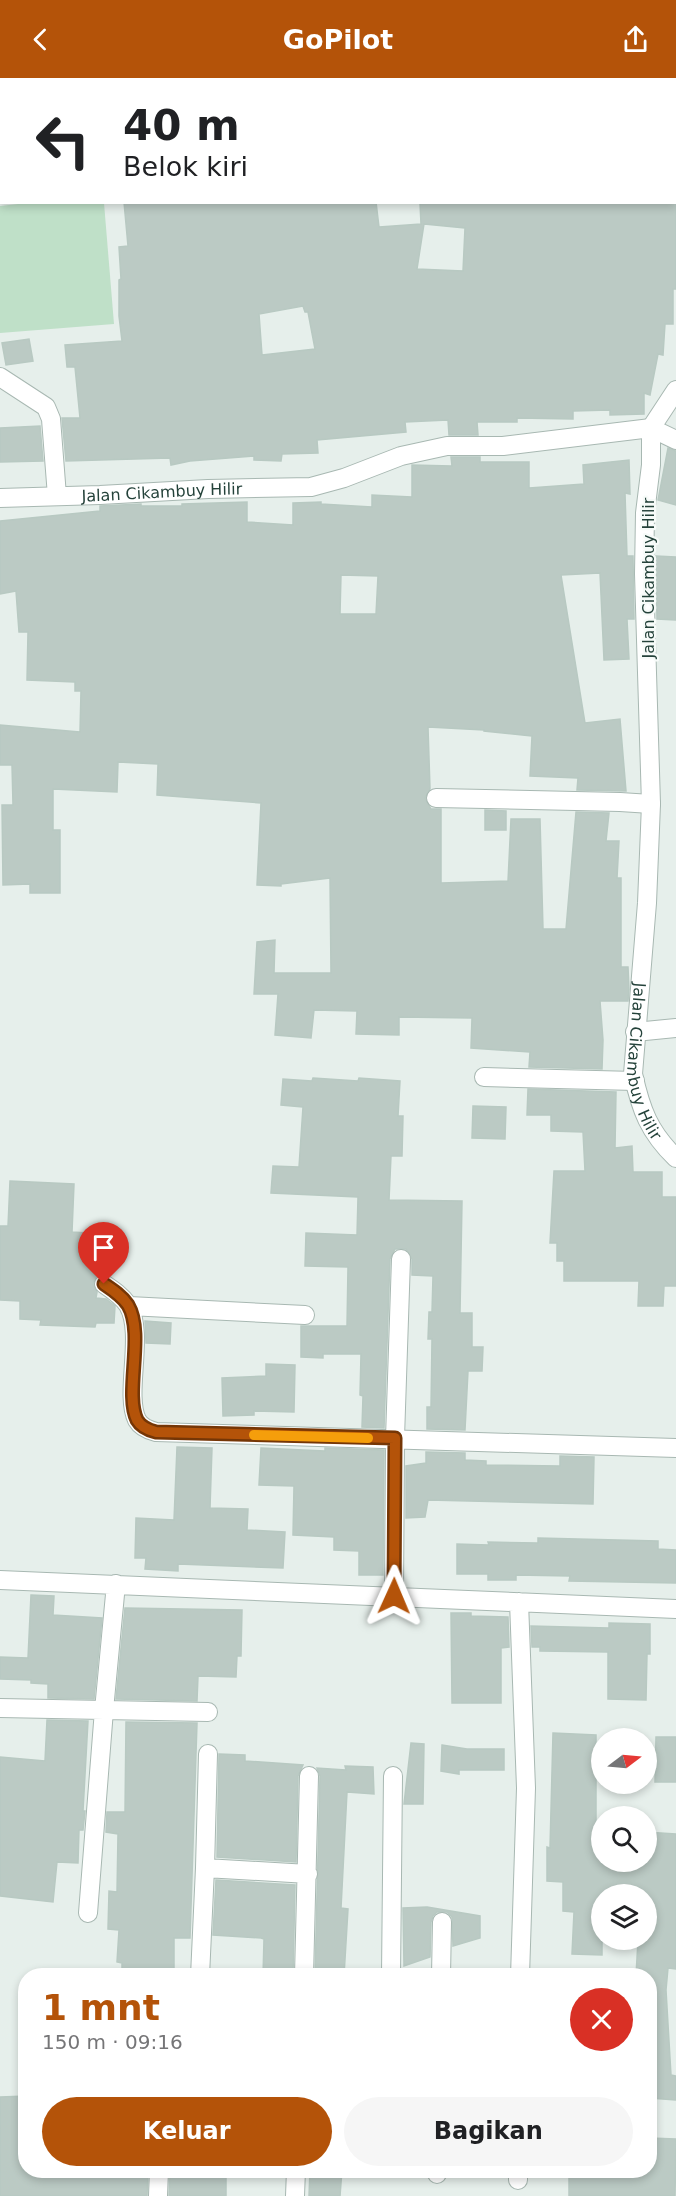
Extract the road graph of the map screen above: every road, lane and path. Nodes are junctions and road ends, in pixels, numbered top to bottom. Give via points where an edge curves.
1 (0, 377) edge
2 (676, 390) edge
3 (651, 428) junction
4 (676, 440) edge
5 (57, 496) junction
6 (0, 498) edge
7 (436, 798) dead end
8 (651, 804) junction
9 (676, 1028) edge
10 (635, 1032) junction
11 (484, 1077) dead end
12 (635, 1081) junction
13 (676, 1158) edge
14 (401, 1259) dead end
15 (104, 1284) dead end
16 (129, 1306) junction
17 (305, 1315) dead end
18 (395, 1438) junction
19 (676, 1448) edge
20 (0, 1580) edge
21 (116, 1584) junction
22 (394, 1596) junction
23 (519, 1602) junction
24 (676, 1609) edge
25 (0, 1708) edge
26 (104, 1710) junction
27 (208, 1712) dead end
28 (208, 1754) dead end
29 (309, 1776) dead end
30 (393, 1776) dead end
31 (205, 1868) junction
32 (308, 1874) junction
33 (88, 1913) dead end
34 (442, 1922) dead end
35 (200, 1968) edge
36 (304, 1968) edge
37 (391, 1968) edge
38 (441, 1968) edge
39 (520, 1968) edge
40 (159, 2178) edge
41 (296, 2178) edge
42 (158, 2196) edge
43 (295, 2196) edge

1 - 5 street via 46,408 51,418
2 - 3 street
3 - 4 street
3 - 5 street, Jalan Cikambuy Hilir via 503,446 447,446 401,456 311,487
3 - 8 street, Jalan Cikambuy Hilir via 644,574
5 - 6 street, Jalan Cikambuy Hilir
7 - 8 street
8 - 10 street, Jalan Cikambuy Hilir
9 - 10 street
10 - 12 street, Jalan Cikambuy Hilir
11 - 12 street
12 - 13 street, Jalan Cikambuy Hilir via 646,1120
14 - 18 street
15 - 16 street
16 - 17 street
16 - 18 street via 135,1354 134,1409 138,1422 146,1429
18 - 19 street
18 - 22 street
20 - 21 street
21 - 22 street
21 - 26 street
22 - 23 street
23 - 24 street
23 - 39 street via 526,1788
25 - 26 street
26 - 27 street
26 - 33 street
28 - 31 street
29 - 32 street
30 - 37 street
31 - 32 street
31 - 35 street
32 - 36 street
34 - 38 street
40 - 42 street
41 - 43 street

